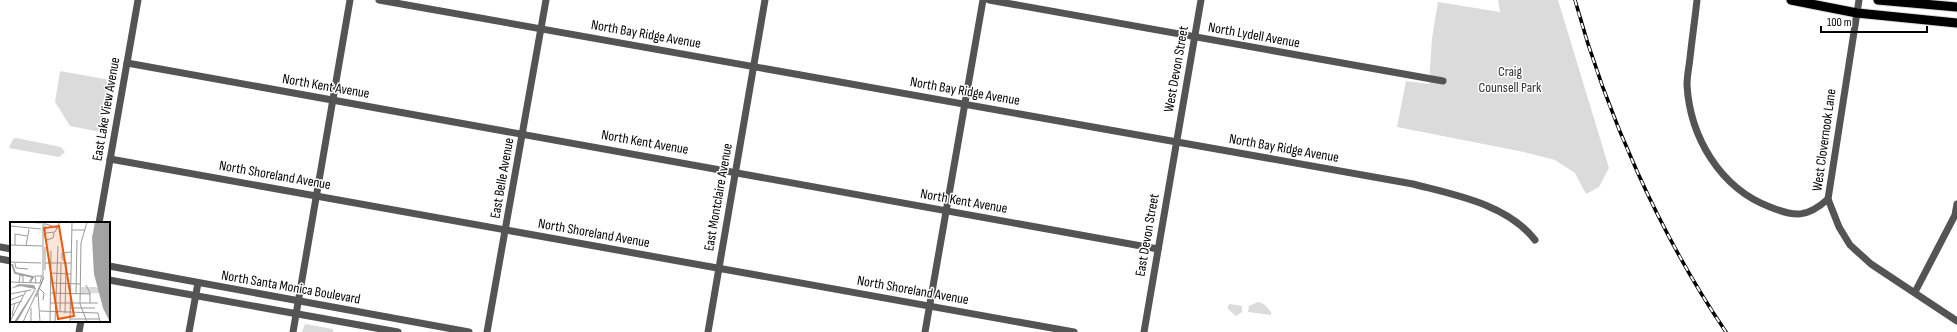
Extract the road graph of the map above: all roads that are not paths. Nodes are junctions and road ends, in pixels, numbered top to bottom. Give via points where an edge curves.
1 (138, 0) edge
2 (350, 0) edge
3 (379, 0) edge
4 (546, 0) edge
5 (765, 0) edge
6 (983, 0) edge
7 (989, 0) edge
8 (1201, 0) edge
9 (1697, 0) edge
10 (1791, 0) edge
11 (1859, 0) edge
12 (1878, 0) edge
13 (1957, 7) edge
14 (1856, 13) junction
15 (1957, 23) edge
16 (541, 29) junction
17 (1194, 37) junction
18 (127, 63) junction
19 (754, 66) junction
20 (1443, 81) dead end
21 (333, 100) junction
22 (964, 104) junction
23 (523, 134) junction
24 (1176, 142) junction
25 (110, 159) junction
26 (736, 172) junction
27 (317, 196) junction
28 (1828, 199) junction
29 (1957, 204) edge
30 (946, 211) junction
31 (99, 222) edge
32 (506, 231) junction
33 (1535, 240) dead end
34 (0, 247) edge
35 (1158, 248) junction
36 (10, 249) edge
37 (0, 259) edge
38 (10, 261) edge
39 (110, 266) edge
40 (719, 268) junction
41 (110, 280) edge
42 (198, 283) junction
43 (1915, 292) junction
44 (195, 296) junction
45 (299, 301) junction
46 (929, 306) junction
47 (297, 313) junction
48 (1957, 321) edge
49 (81, 322) edge
50 (79, 332) edge
51 (189, 332) edge
52 (293, 332) edge
53 (398, 332) edge
54 (469, 332) edge
55 (487, 332) edge
56 (708, 332) edge
57 (925, 332) edge
58 (1074, 332) edge
59 (1144, 332) edge

1 - 18 street, East Lake View Avenue
2 - 21 street
3 - 16 street, North Bay Ridge Avenue
4 - 16 street, East Belle Avenue
5 - 19 street, East Montclaire Avenue
6 - 22 street
7 - 17 street, North Lydell Avenue
8 - 17 street, West Devon Street
9 - 28 street via 1687,84 1691,113 1701,143 1717,168 1737,188 1762,204 1786,214 1808,213
10 - 14 main road
11 - 14 street, West Clovernook Lane
12 - 13 main road
14 - 15 main road
14 - 28 street, West Clovernook Lane
16 - 19 street, North Bay Ridge Avenue
16 - 23 street, East Belle Avenue
17 - 20 street, North Lydell Avenue
17 - 24 street, West Devon Street
18 - 21 street, North Kent Avenue
18 - 25 street, East Lake View Avenue
19 - 22 street, North Bay Ridge Avenue
19 - 26 street, East Montclaire Avenue
21 - 23 street, North Kent Avenue
21 - 27 street
22 - 24 street, North Bay Ridge Avenue
22 - 30 street
23 - 26 street, North Kent Avenue
23 - 32 street, East Belle Avenue
24 - 33 street, North Bay Ridge Avenue via 1413,184 1450,194 1508,216 1525,227
24 - 35 street, East Devon Street
25 - 27 street, North Shoreland Avenue
25 - 31 street, East Lake View Avenue
26 - 30 street, North Kent Avenue
26 - 40 street, East Montclaire Avenue
27 - 32 street, North Shoreland Avenue
27 - 45 street
28 - 43 street, West Clovernook Lane via 1839,227 1850,245 1871,264
29 - 43 street via 1955,215
30 - 35 street, North Kent Avenue
30 - 46 street
32 - 40 street, North Shoreland Avenue
32 - 55 street, East Belle Avenue
34 - 36 street
35 - 59 street, East Devon Street
37 - 38 street
39 - 42 street, North Santa Monica Boulevard
40 - 46 street, North Shoreland Avenue
40 - 56 street, East Montclaire Avenue
41 - 44 street, North Santa Monica Boulevard
42 - 44 street
42 - 45 street, North Santa Monica Boulevard
43 - 48 street, West Clovernook Lane
44 - 47 street, North Santa Monica Boulevard
44 - 51 street
45 - 47 street
45 - 54 street, North Santa Monica Boulevard
46 - 57 street
46 - 58 street, North Shoreland Avenue
47 - 52 street
47 - 53 street, North Santa Monica Boulevard
49 - 50 street

